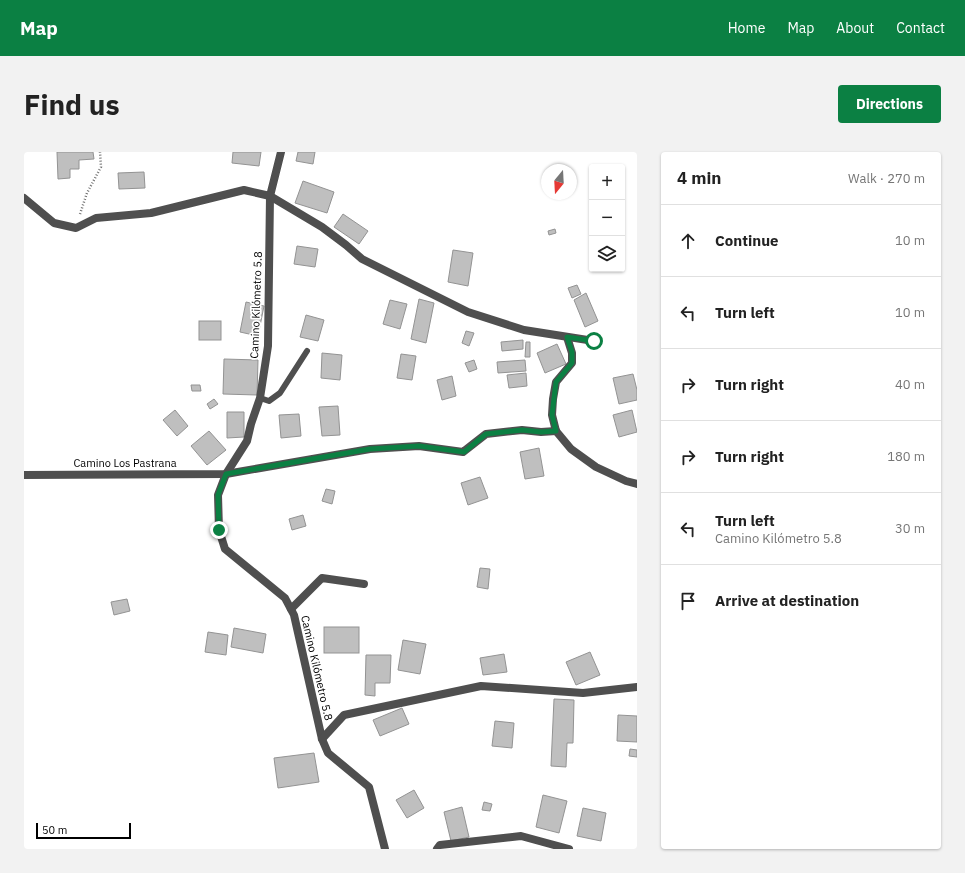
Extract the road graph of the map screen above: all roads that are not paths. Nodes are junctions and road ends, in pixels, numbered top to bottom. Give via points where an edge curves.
1 (281, 152) edge
2 (270, 196) junction
3 (24, 198) edge
4 (567, 337) junction
5 (594, 341) dead end
6 (308, 351) dead end
7 (260, 398) junction
8 (556, 431) junction
9 (226, 474) junction
10 (24, 475) edge
11 (637, 484) edge
12 (364, 584) dead end
13 (291, 609) junction
14 (637, 687) edge
15 (322, 739) junction
16 (385, 849) edge
17 (437, 849) edge
18 (570, 849) edge

1 - 2 street, Camino Kilómetro 5.8
2 - 3 street via 244,190 151,213 96,218 76,228 54,223
2 - 4 street via 322,226 362,260 468,312 524,330
2 - 7 street, Camino Kilómetro 5.8 via 268,346
4 - 5 street
4 - 8 street via 572,352 572,363 556,382 552,415
6 - 7 lane via 280,393 269,401
7 - 9 street, Camino Kilómetro 5.8 via 247,442
8 - 9 street, Camino Los Pastrana via 522,430 486,434 464,452 419,446 370,449
8 - 11 street via 571,449 596,467
9 - 10 street, Camino Los Pastrana
9 - 13 street, Camino Kilómetro 5.8 via 218,495 219,530 226,549 285,598
12 - 13 street via 322,578
13 - 15 street, Camino Kilómetro 5.8
14 - 15 street via 583,693 481,686 344,715
15 - 16 street, Camino Kilómetro 5.8 via 328,753 369,788
17 - 18 street via 440,845 520,836

